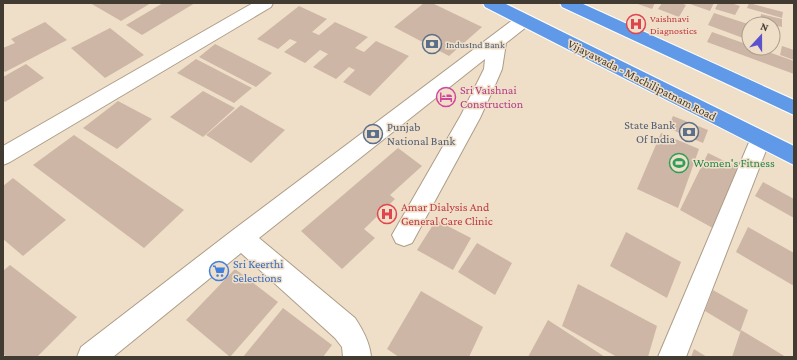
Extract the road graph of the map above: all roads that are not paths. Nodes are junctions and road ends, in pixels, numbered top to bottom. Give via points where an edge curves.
1 (265, 3) edge
2 (491, 3) edge
3 (568, 3) edge
4 (524, 20) junction
5 (497, 42) junction
6 (794, 108) edge
7 (760, 140) junction
8 (3, 156) edge
9 (794, 156) edge
10 (404, 235) dead end
11 (241, 238) junction
12 (92, 357) edge
13 (357, 357) edge
14 (672, 357) edge

1 - 8 street
2 - 4 highway, Vijayawada - Machilipatnam Road
3 - 6 highway
4 - 5 street
4 - 7 highway, Vijayawada - Machilipatnam Road
5 - 10 street via 493,69 487,83
5 - 11 street
7 - 9 highway, Vijayawada - Machilipatnam Road
7 - 14 street
11 - 12 street
11 - 13 street via 345,328 353,339

